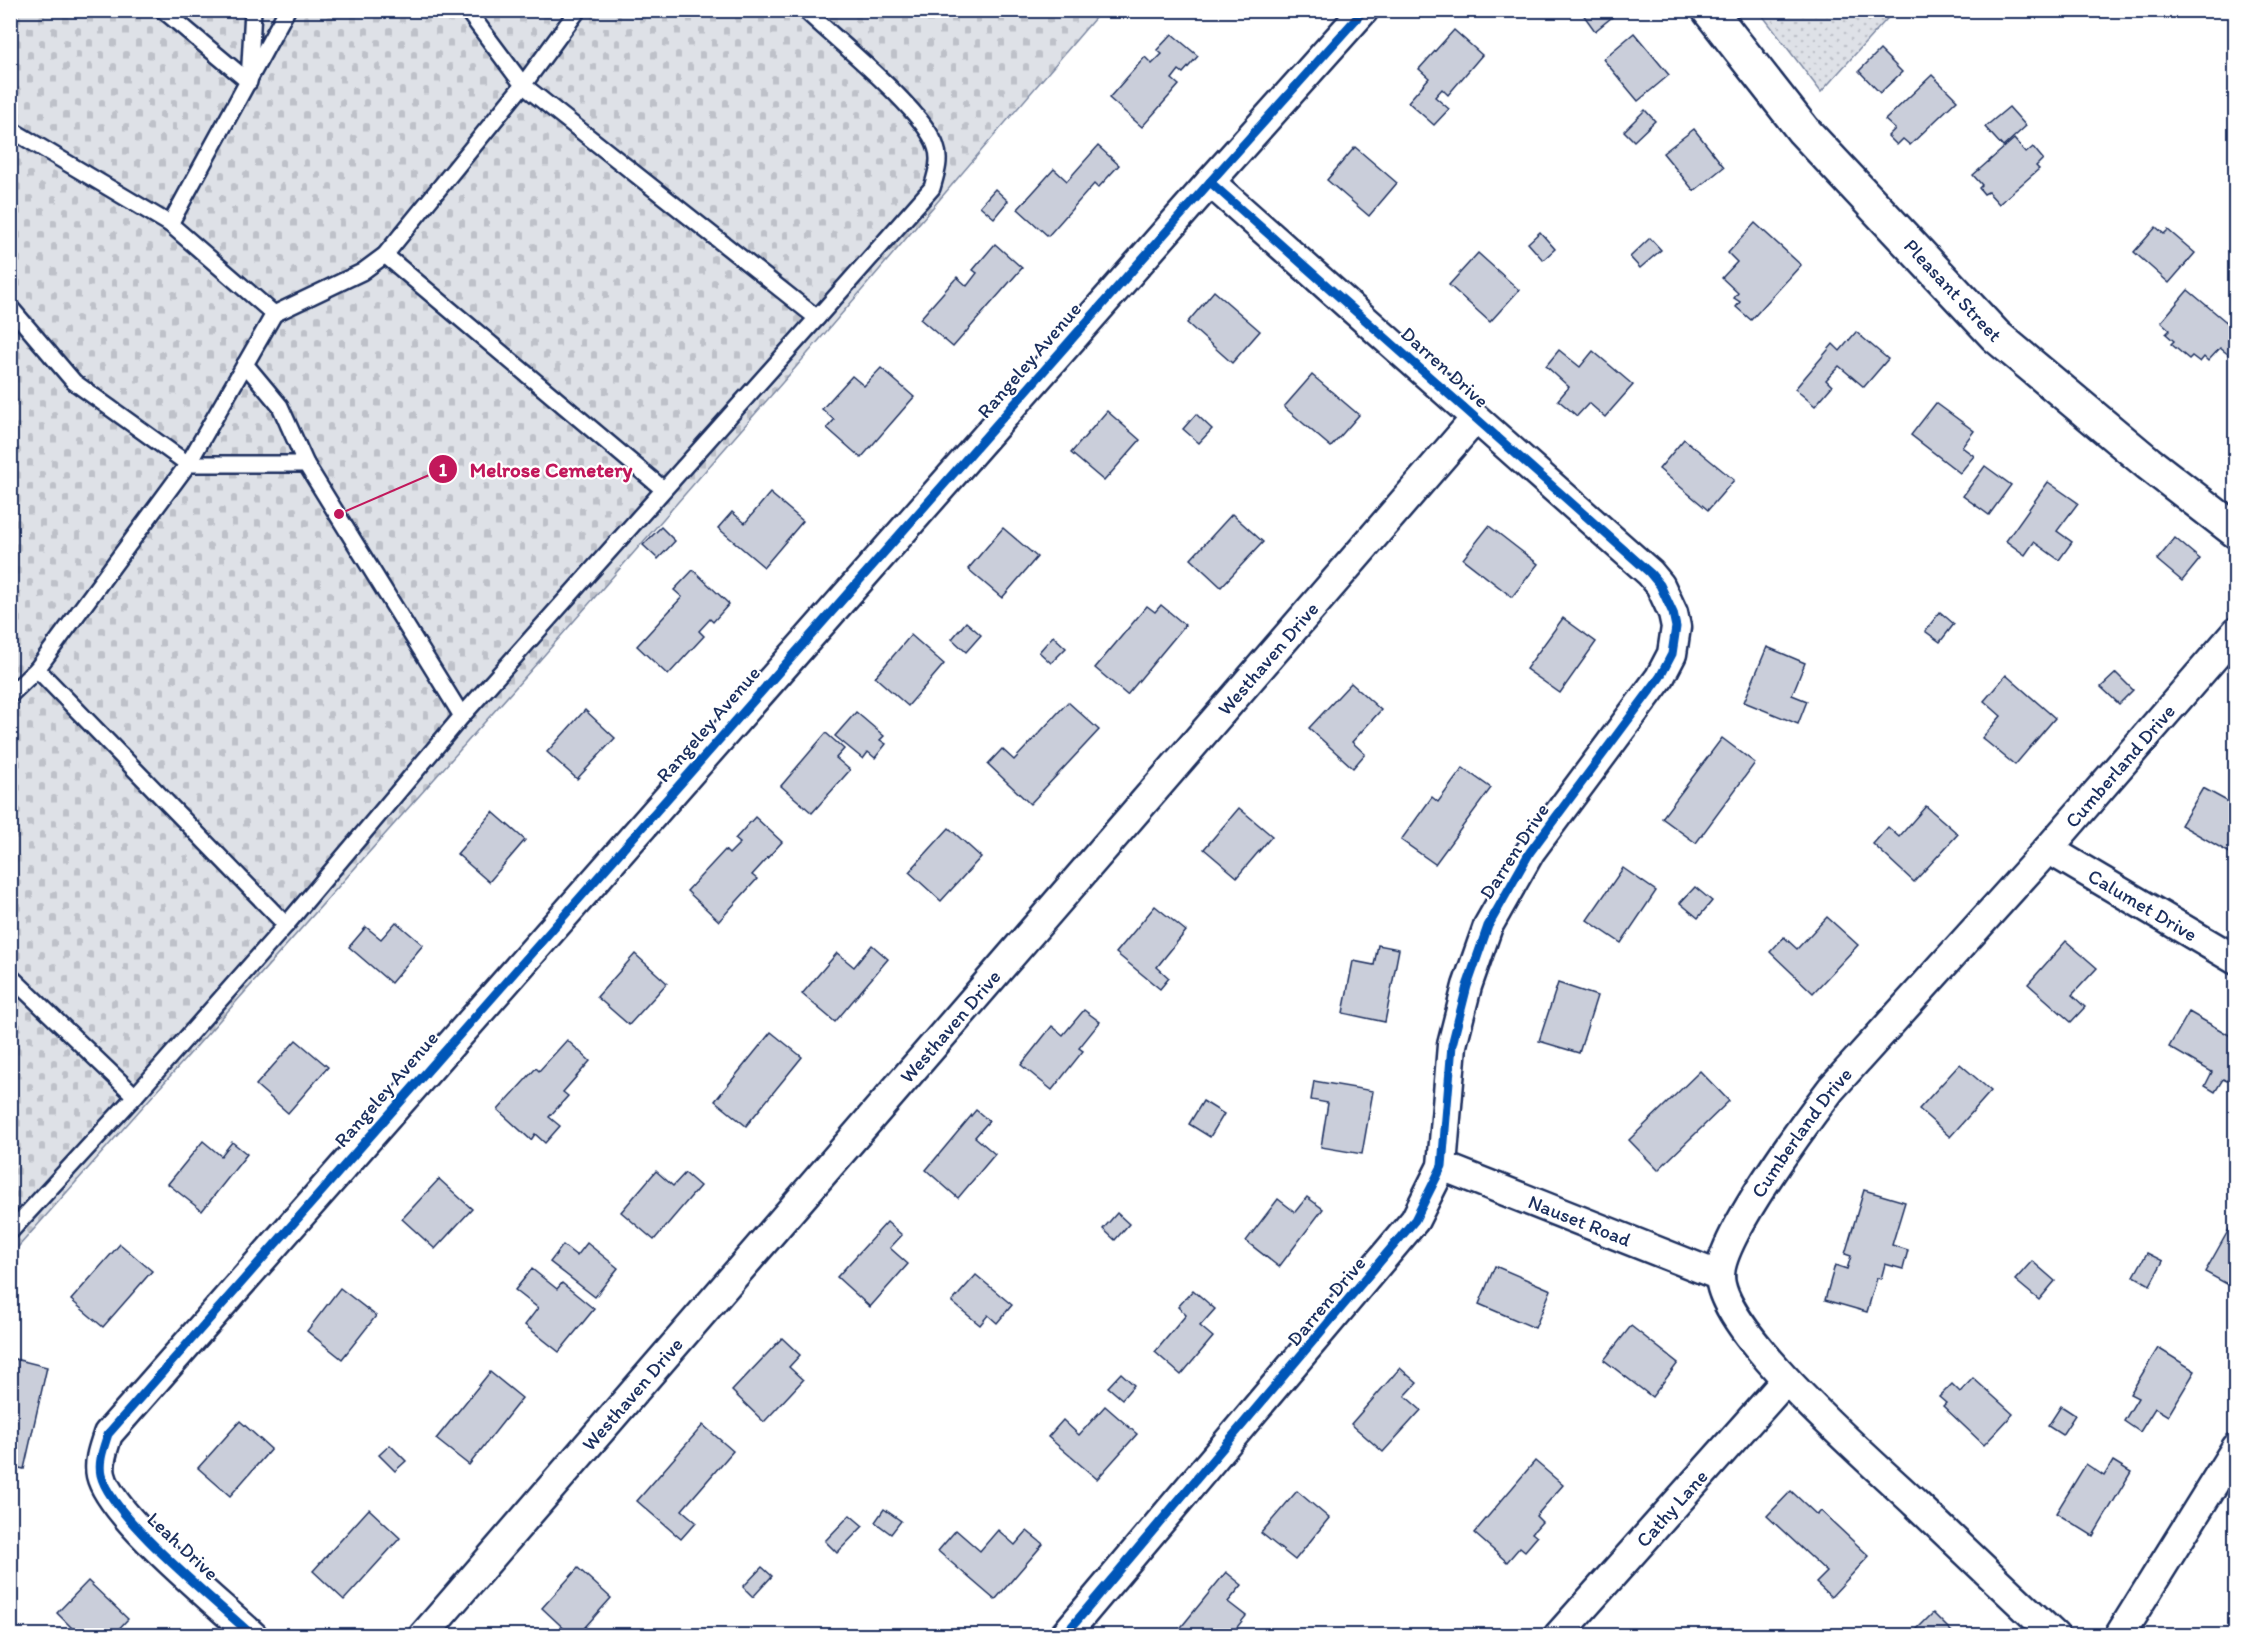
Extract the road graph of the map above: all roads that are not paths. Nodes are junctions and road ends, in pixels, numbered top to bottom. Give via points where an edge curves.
1 (163, 10) edge
2 (253, 10) edge
3 (287, 10) edge
4 (467, 10) edge
5 (578, 10) edge
6 (804, 10) edge
7 (1364, 10) edge
8 (1709, 10) edge
9 (249, 81) junction
10 (524, 86) junction
11 (10, 129) edge
12 (1210, 182) junction
13 (170, 224) junction
14 (385, 255) junction
15 (10, 307) edge
16 (274, 314) junction
17 (817, 318) junction
18 (244, 364) junction
19 (1475, 418) junction
20 (306, 464) junction
21 (188, 465) junction
22 (663, 489) junction
23 (2235, 531) edge
24 (2235, 632) edge
25 (37, 669) junction
26 (10, 695) edge
27 (462, 716) junction
28 (2048, 849) junction
29 (286, 925) junction
30 (2235, 960) edge
31 (10, 976) edge
32 (135, 1096) junction
33 (1442, 1166) junction
34 (10, 1232) edge
35 (1720, 1276) junction
36 (1786, 1380) junction
37 (2235, 1448) edge
38 (101, 1474) joint
39 (253, 1635) edge
40 (423, 1635) edge
41 (1064, 1635) edge
42 (1558, 1635) edge
43 (2055, 1635) edge
44 (2119, 1635) edge

1 - 9 lane
2 - 9 lane
3 - 9 lane
4 - 10 lane
5 - 10 lane
6 - 17 lane via 913,111 930,132 938,158 932,188
7 - 12 street, Rangeley Avenue
8 - 23 main road, Pleasant Street via 1803,130 1996,336
9 - 13 lane
10 - 14 lane
10 - 17 lane
11 - 13 lane
12 - 19 street, Darren Drive
12 - 38 street, Rangeley Avenue via 123,1414 108,1434 101,1455
13 - 16 lane
14 - 16 lane via 362,272
14 - 22 lane
15 - 21 lane via 74,382
16 - 18 lane
17 - 22 lane
18 - 20 lane via 280,406
18 - 21 lane
19 - 33 street, Darren Drive via 1650,573 1667,599 1676,627 1672,654 1660,678 1530,852 1488,926 1452,1045
19 - 40 street, Westhaven Drive
20 - 21 lane
20 - 27 lane
21 - 25 lane
22 - 27 lane
24 - 28 street, Cumberland Drive
25 - 26 lane
25 - 29 lane
27 - 29 lane
28 - 30 street, Calumet Drive
28 - 35 street, Cumberland Drive via 1873,1041 1808,1119 1737,1228
29 - 32 lane
31 - 32 lane
32 - 34 lane
33 - 35 street, Nauset Road
33 - 41 street, Darren Drive via 1425,1205 1402,1239
35 - 36 street via 1727,1302
36 - 42 street, Cathy Lane
36 - 43 street
37 - 44 street
38 - 39 street, Leah Drive via 107,1493 122,1513

